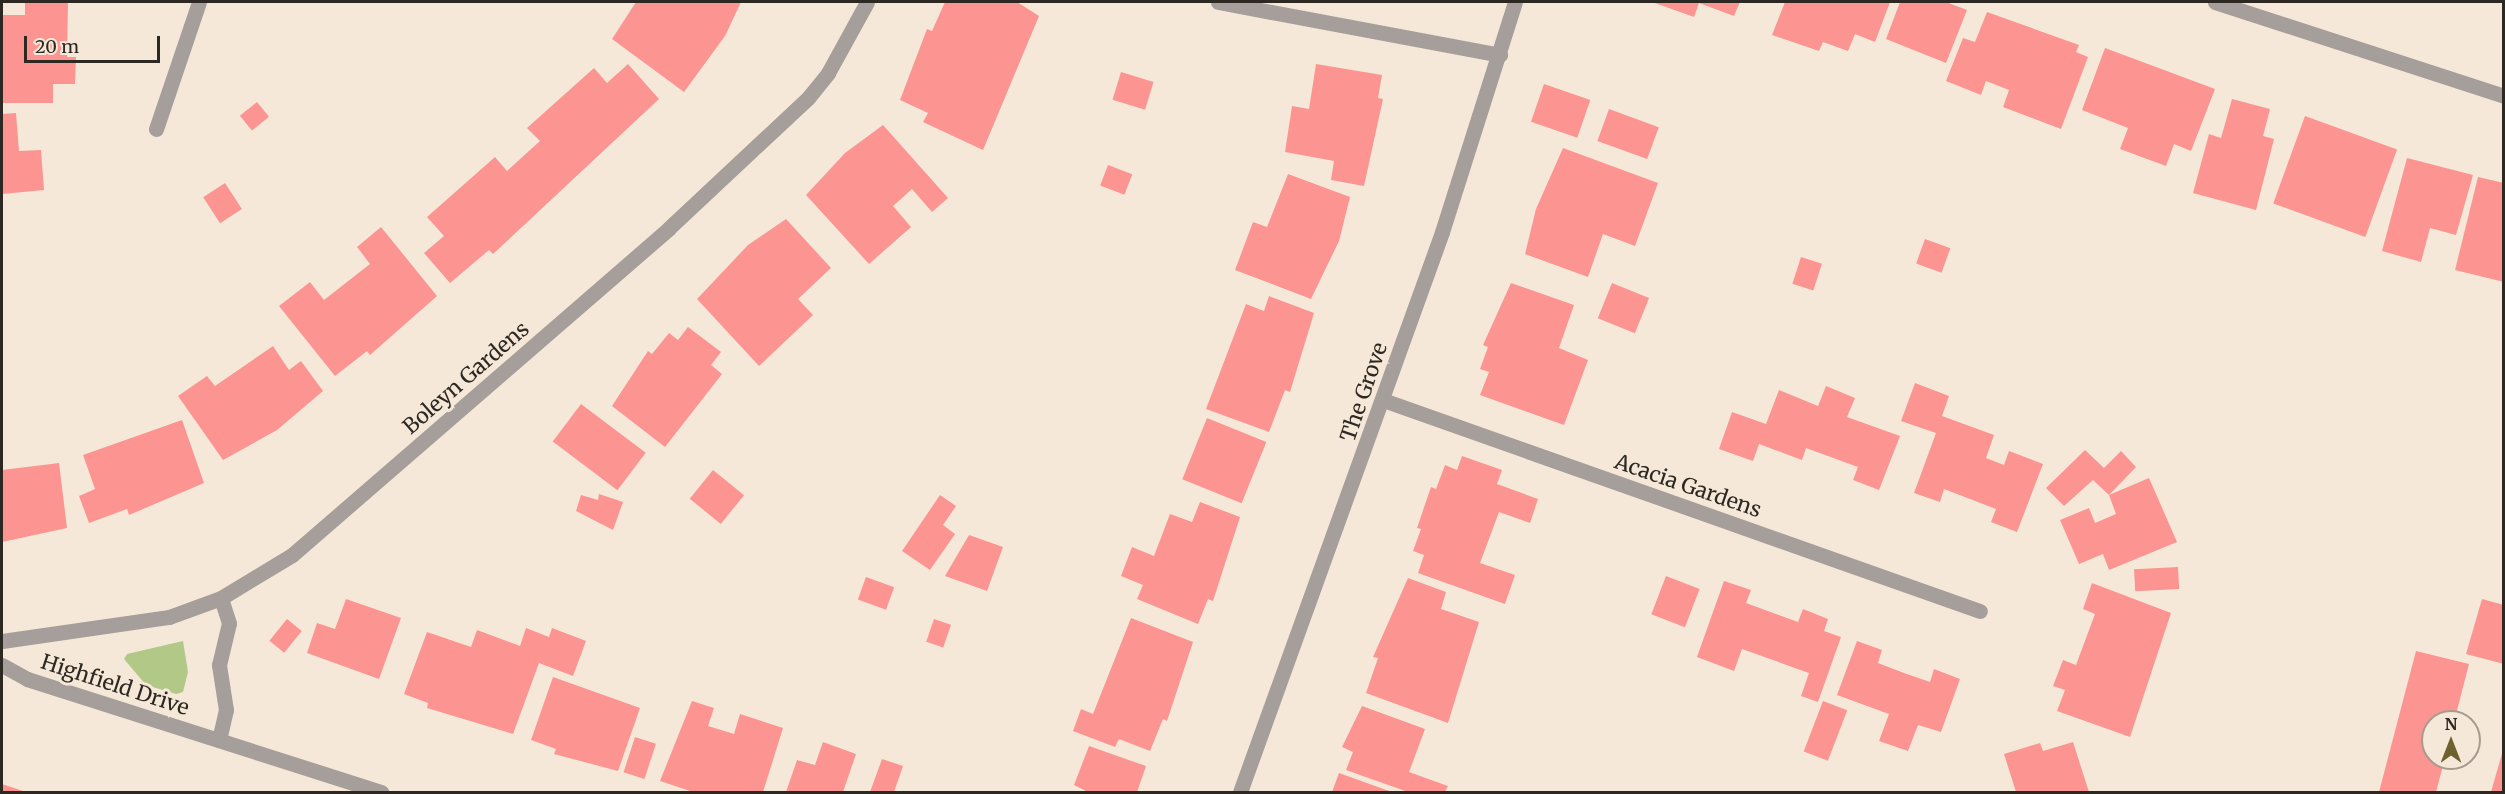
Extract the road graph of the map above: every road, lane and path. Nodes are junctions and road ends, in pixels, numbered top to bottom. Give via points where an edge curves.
1 (199, 2) edge
2 (867, 2) edge
3 (1218, 2) edge
4 (1515, 2) edge
5 (2215, 2) edge
6 (2244, 6) edge
7 (1500, 55) junction
8 (2504, 96) edge
9 (156, 129) dead end
10 (1383, 400) junction
11 (221, 598) junction
12 (1980, 611) dead end
13 (2, 641) edge
14 (2, 665) edge
15 (219, 740) junction
16 (381, 792) edge
17 (1240, 792) edge

1 - 9 street
2 - 11 street, Boleyn Gardens via 828,73 808,98 669,228 330,527
3 - 7 street
4 - 7 street, The Grove
5 - 6 street
6 - 8 street
7 - 10 street, The Grove
10 - 12 street, Acacia Gardens
10 - 17 street, The Grove
11 - 13 street, Boleyn Gardens via 148,623
11 - 15 street via 229,623 219,665 226,710
14 - 15 street, Highfield Drive via 27,679
15 - 16 street, Highfield Drive

